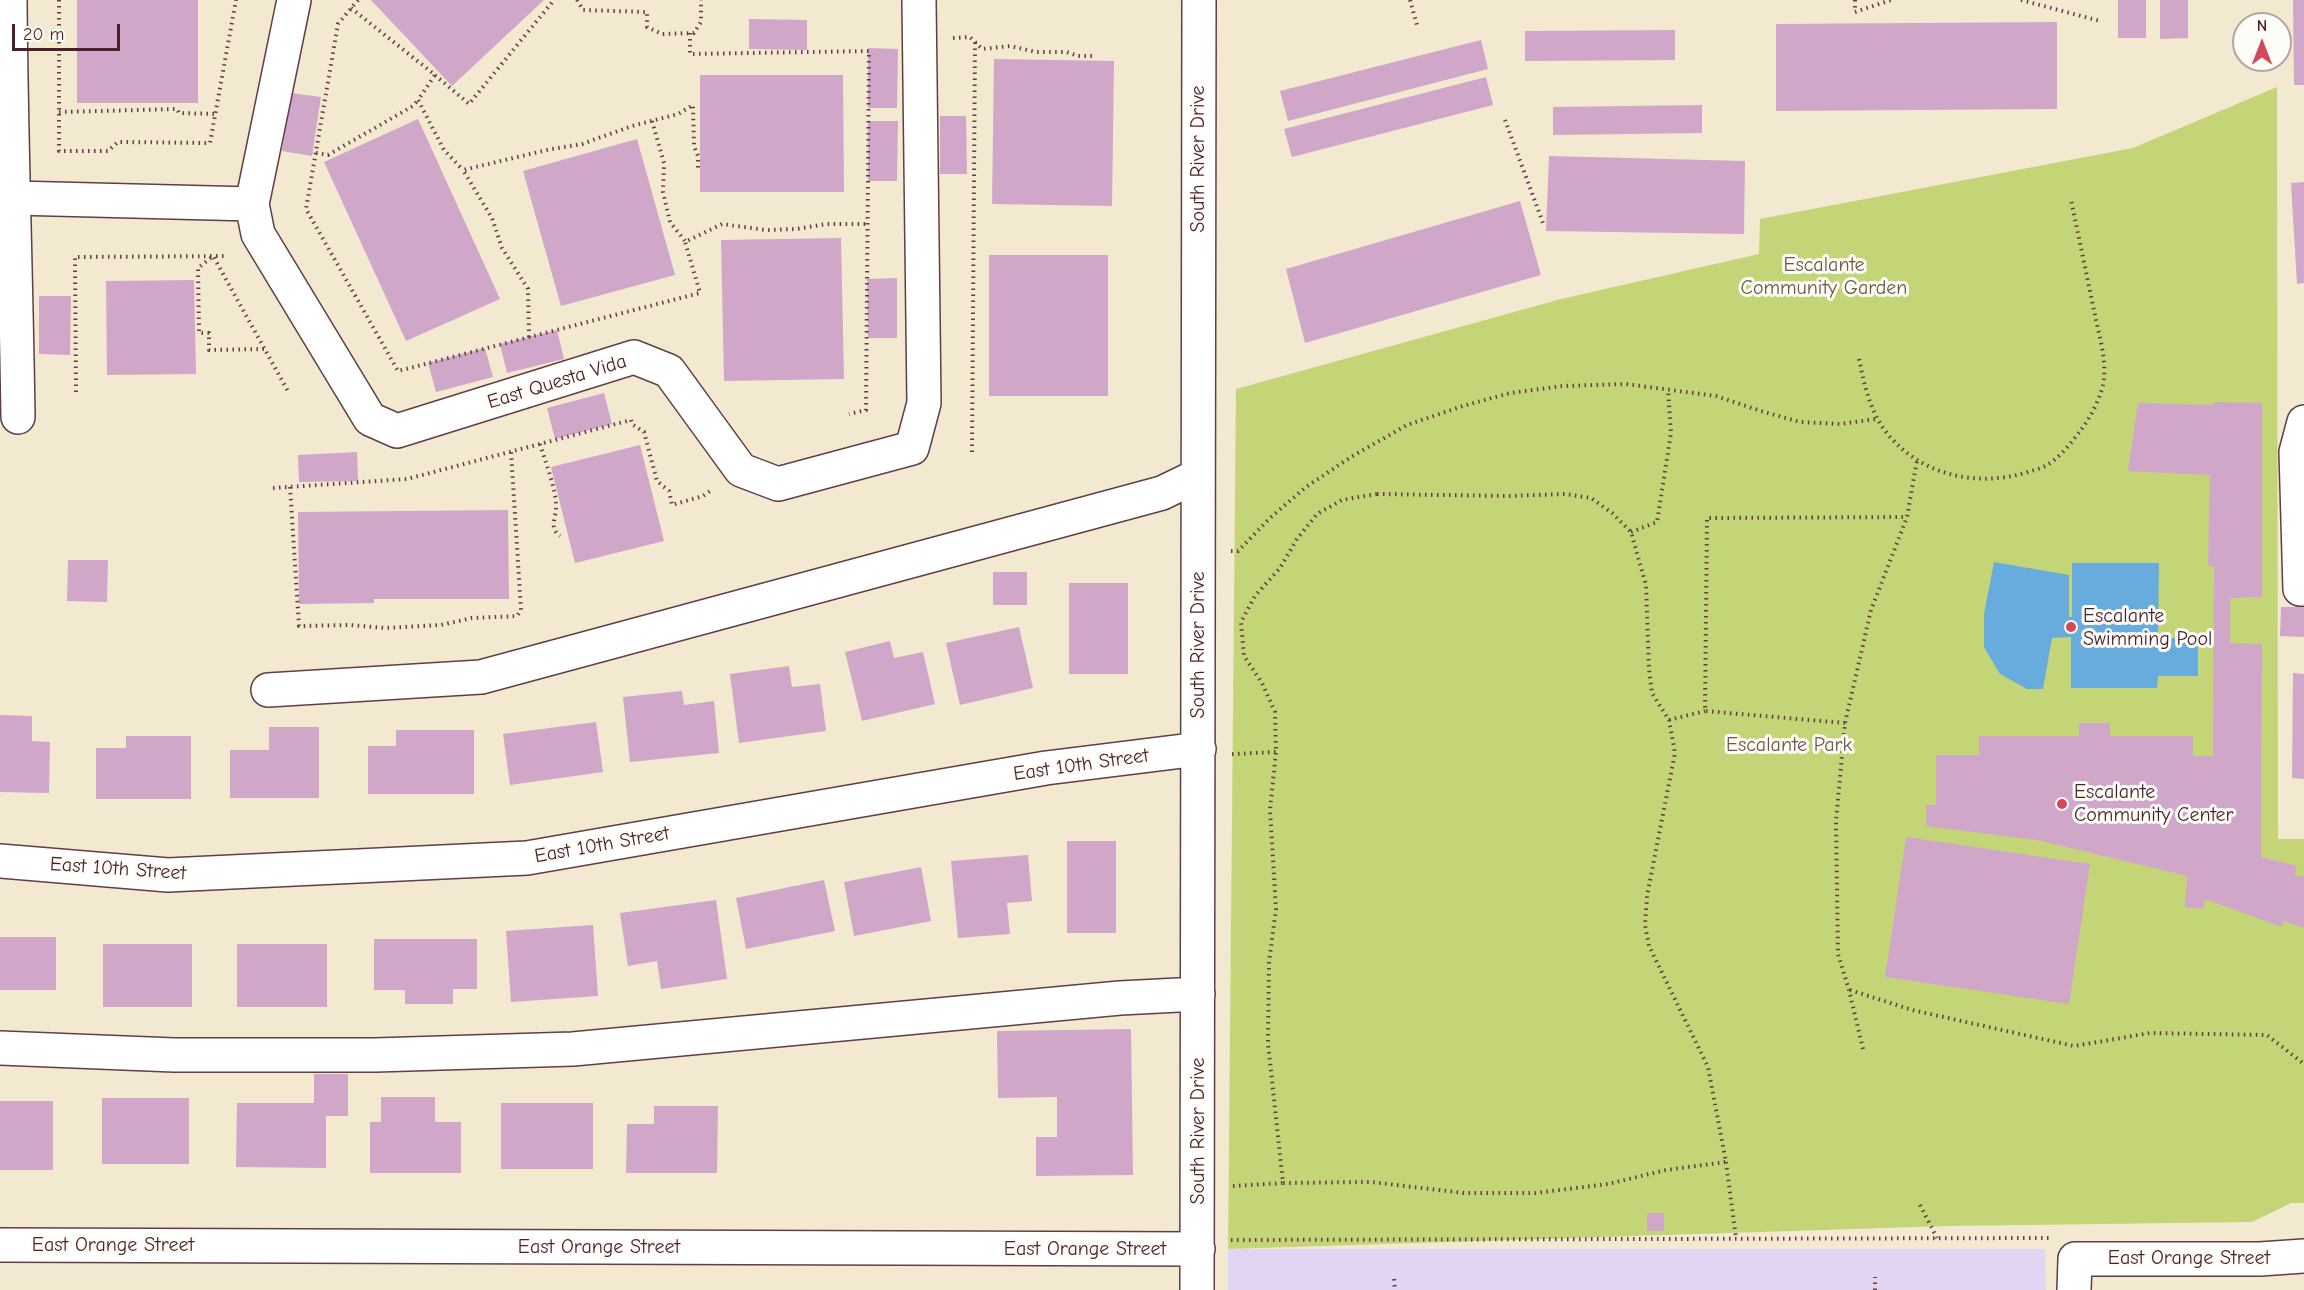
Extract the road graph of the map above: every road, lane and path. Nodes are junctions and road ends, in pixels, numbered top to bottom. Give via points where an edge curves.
1 (10, 0) edge
2 (58, 0) edge
3 (236, 0) edge
4 (294, 0) edge
5 (358, 0) edge
6 (555, 0) edge
7 (577, 0) edge
8 (701, 0) edge
9 (919, 0) edge
10 (1198, 0) edge
11 (1410, 0) edge
12 (1855, 0) edge
13 (1891, 0) edge
14 (2021, 0) edge
15 (351, 8) junction
16 (2100, 21) dead end
17 (1418, 29) dead end
18 (690, 33) junction
19 (919, 38) junction
20 (975, 42) junction
21 (1092, 56) dead end
22 (435, 75) junction
23 (418, 100) junction
24 (58, 112) junction
25 (216, 114) junction
26 (1505, 120) dead end
27 (652, 121) junction
28 (316, 153) junction
29 (463, 170) junction
30 (698, 171) dead end
31 (14, 198) junction
32 (2071, 200) dead end
33 (252, 204) junction
34 (1543, 223) dead end
35 (867, 224) junction
36 (685, 242) junction
37 (213, 256) junction
38 (225, 256) dead end
39 (529, 337) junction
40 (264, 349) junction
41 (1859, 359) dead end
42 (1668, 389) junction
43 (76, 392) dead end
44 (289, 393) dead end
45 (849, 414) dead end
46 (18, 417) dead end
47 (1877, 419) junction
48 (2300, 437) edge
49 (540, 444) junction
50 (511, 451) junction
51 (972, 452) dead end
52 (1917, 460) junction
53 (741, 470) junction
54 (1197, 476) junction
55 (290, 487) junction
56 (273, 488) dead end
57 (1906, 517) junction
58 (1631, 532) junction
59 (560, 536) dead end
60 (1225, 551) dead end
61 (2304, 589) edge
62 (268, 690) dead end
63 (1705, 711) junction
64 (1669, 720) junction
65 (1845, 723) junction
66 (1211, 751) junction
67 (1276, 752) junction
68 (0, 861) edge
69 (1849, 990) junction
70 (1198, 994) junction
71 (0, 1048) edge
72 (1863, 1049) dead end
73 (2304, 1064) edge
74 (1726, 1162) junction
75 (1283, 1183) junction
76 (1223, 1186) dead end
77 (1920, 1205) dead end
78 (1736, 1238) junction
79 (1937, 1238) junction
80 (0, 1245) edge
81 (1211, 1245) junction
82 (2304, 1256) edge
83 (2067, 1262) edge
84 (1875, 1277) dead end
85 (1394, 1279) dead end
86 (1197, 1290) edge
87 (1395, 1290) edge
88 (1875, 1290) edge

1 - 31 street
2 - 24 path
3 - 25 path
4 - 33 street, East Questa Vida
5 - 15 path
6 - 22 path via 470,104
7 - 18 path via 583,10 647,12 647,27 662,34
8 - 18 path via 701,22
9 - 19 street
10 - 54 street, South River Drive
11 - 17 path
12 - 13 path via 1855,12
14 - 16 path
15 - 22 path
15 - 28 path via 338,24
18 - 35 path via 690,54 869,51
19 - 20 path via 970,37
19 - 53 street via 924,403 912,447 778,484
20 - 21 path via 981,49 1010,46
20 - 51 path
22 - 23 path
23 - 28 path via 328,155
23 - 29 path via 444,150
24 - 25 path via 177,110
24 - 25 path via 58,152 108,152 118,142 210,143
26 - 34 path
27 - 29 path via 582,144
27 - 30 path via 693,105 693,146
27 - 36 path via 664,163 663,192 670,222
28 - 39 path via 306,208 398,371
29 - 39 path via 492,218 502,248 528,289
31 - 33 street
31 - 46 street
32 - 52 path via 2104,369 2090,419 2071,444 2046,466 2014,476 1992,480 1959,477
33 - 53 street, East Questa Vida via 258,234 370,419 397,431 634,357 669,371
35 - 36 path via 766,230 722,224
35 - 45 path via 866,410
36 - 39 path via 700,293
37 - 38 path
37 - 40 path
37 - 40 path via 198,268 199,333 209,333 209,350
37 - 43 path via 75,257
40 - 44 path
41 - 47 path
42 - 47 path via 1716,396 1800,422
42 - 58 path via 1671,432 1657,522
42 - 60 path via 1626,384 1510,393 1407,425 1306,487 1238,551
47 - 52 path via 1891,438
48 - 61 street via 2300,589
49 - 50 path
49 - 53 path via 631,420 644,432 657,481 669,491 672,505 703,496
49 - 59 path via 556,506 552,520
50 - 55 path via 408,479
50 - 55 path via 521,610 517,616 385,628 299,626
52 - 57 path
54 - 62 street via 1162,493 480,678
54 - 66 street, South River Drive
55 - 56 path
57 - 63 path via 1707,518
57 - 65 path via 1871,610
58 - 64 path via 1646,585 1652,693
58 - 67 path via 1591,498 1565,494 1377,494 1342,500 1317,514 1280,568 1255,596 1241,622 1244,656 1275,712
63 - 64 path
63 - 65 path
64 - 74 path via 1675,753 1647,896 1645,926 1649,946 1708,1067
65 - 69 path via 1836,821 1838,954
66 - 67 path
66 - 68 street, East 10th Street via 1046,768 527,858 168,875
66 - 70 street, South River Drive
67 - 75 path via 1270,810 1276,909 1269,962 1268,1043
69 - 72 path
69 - 73 path via 1912,1010 2074,1046 2150,1033 2267,1035
70 - 71 street via 573,1049 375,1055 174,1055
70 - 81 street, South River Drive
74 - 75 path via 1535,1193 1464,1193 1371,1182
74 - 78 path
75 - 76 path
77 - 79 path
78 - 79 path
78 - 81 path
79 - 83 path
80 - 81 street, East Orange Street
81 - 86 street, South River Drive
82 - 83 street, East Orange Street
84 - 88 path
85 - 87 path

